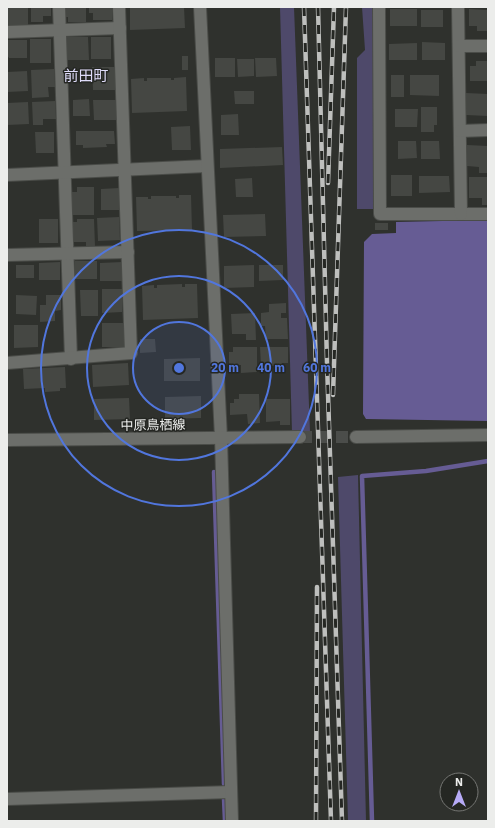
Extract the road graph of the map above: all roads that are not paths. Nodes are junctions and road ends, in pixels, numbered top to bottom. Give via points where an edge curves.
1 (59, 7) edge
2 (119, 7) edge
3 (200, 7) edge
4 (379, 7) edge
5 (458, 7) edge
6 (120, 28) junction
7 (60, 31) junction
8 (7, 32) edge
9 (459, 46) junction
10 (488, 46) edge
11 (488, 130) edge
12 (460, 131) junction
13 (207, 166) junction
14 (125, 170) junction
15 (64, 172) junction
16 (7, 175) edge
17 (461, 214) junction
18 (488, 214) edge
19 (128, 252) junction
20 (68, 254) junction
21 (7, 255) edge
22 (71, 359) junction
23 (7, 363) edge
24 (488, 435) edge
25 (300, 437) tunnel mouth
26 (356, 437) tunnel mouth
27 (221, 438) junction
28 (7, 440) edge
29 (231, 792) junction
30 (7, 800) edge
31 (232, 821) edge

1 - 7 street
2 - 6 street
3 - 13 street
4 - 17 street via 380,214
5 - 9 street
6 - 7 street
6 - 14 street
7 - 8 street
7 - 15 street
9 - 10 street
9 - 12 street
11 - 12 street
12 - 17 street
13 - 14 street
13 - 27 street
14 - 15 street
14 - 19 street
15 - 16 street
15 - 20 street
17 - 18 street
19 - 20 street
19 - 22 street via 131,353
20 - 21 street
20 - 22 street
22 - 23 street
24 - 26 street
25 - 27 street, 中原鳥栖線
27 - 28 street, 中原鳥栖線
27 - 29 street
29 - 30 street
29 - 31 street

